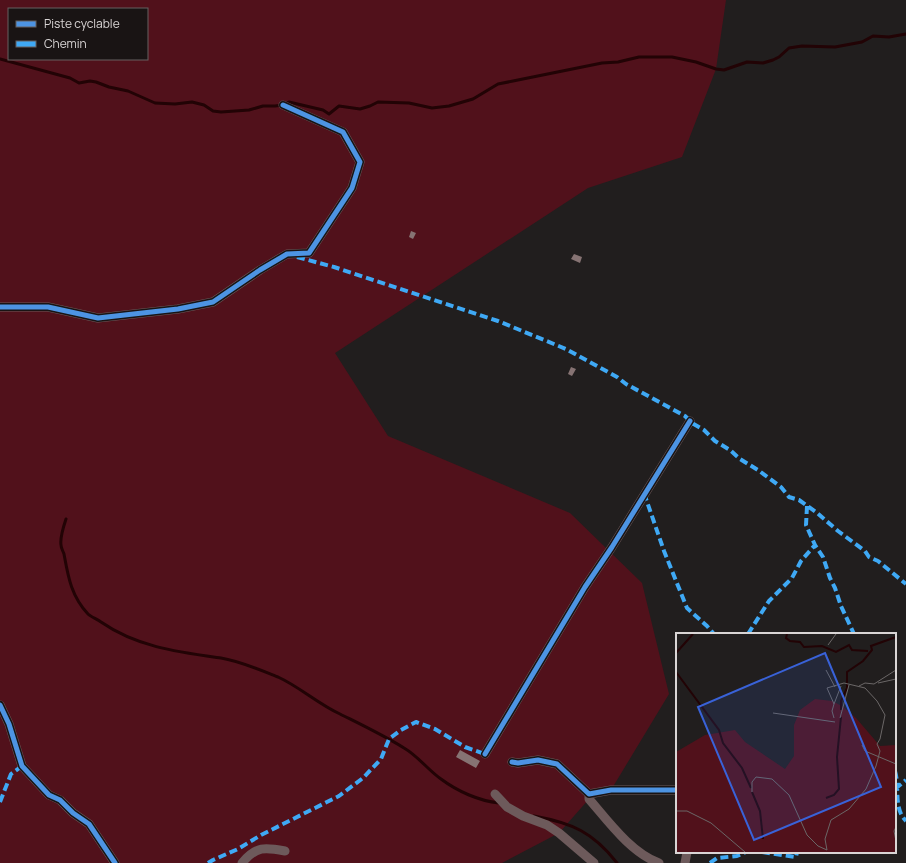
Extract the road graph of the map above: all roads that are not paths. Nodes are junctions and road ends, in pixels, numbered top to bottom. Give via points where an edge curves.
1 (283, 105) dead end
2 (0, 307) edge
3 (690, 420) dead end
4 (0, 705) edge
5 (485, 754) dead end
6 (512, 762) dead end
7 (676, 790) edge
8 (495, 794) dead end
9 (589, 794) junction
10 (285, 850) dead end
11 (687, 853) edge
12 (115, 863) edge
13 (242, 863) edge
14 (594, 863) edge
15 (659, 863) edge
16 (685, 863) edge

1 - 2 street via 342,132 360,162 352,188 309,253 287,254 213,302 178,309 98,318 48,307
3 - 5 street via 585,587
4 - 12 street via 9,724 22,766 49,795 60,800 89,824
6 - 9 street via 538,760 557,764
7 - 9 street via 611,790
8 - 14 street via 507,807 523,816 547,824
9 - 15 street via 589,799 630,844
10 - 13 street via 265,847 248,855
11 - 16 street

